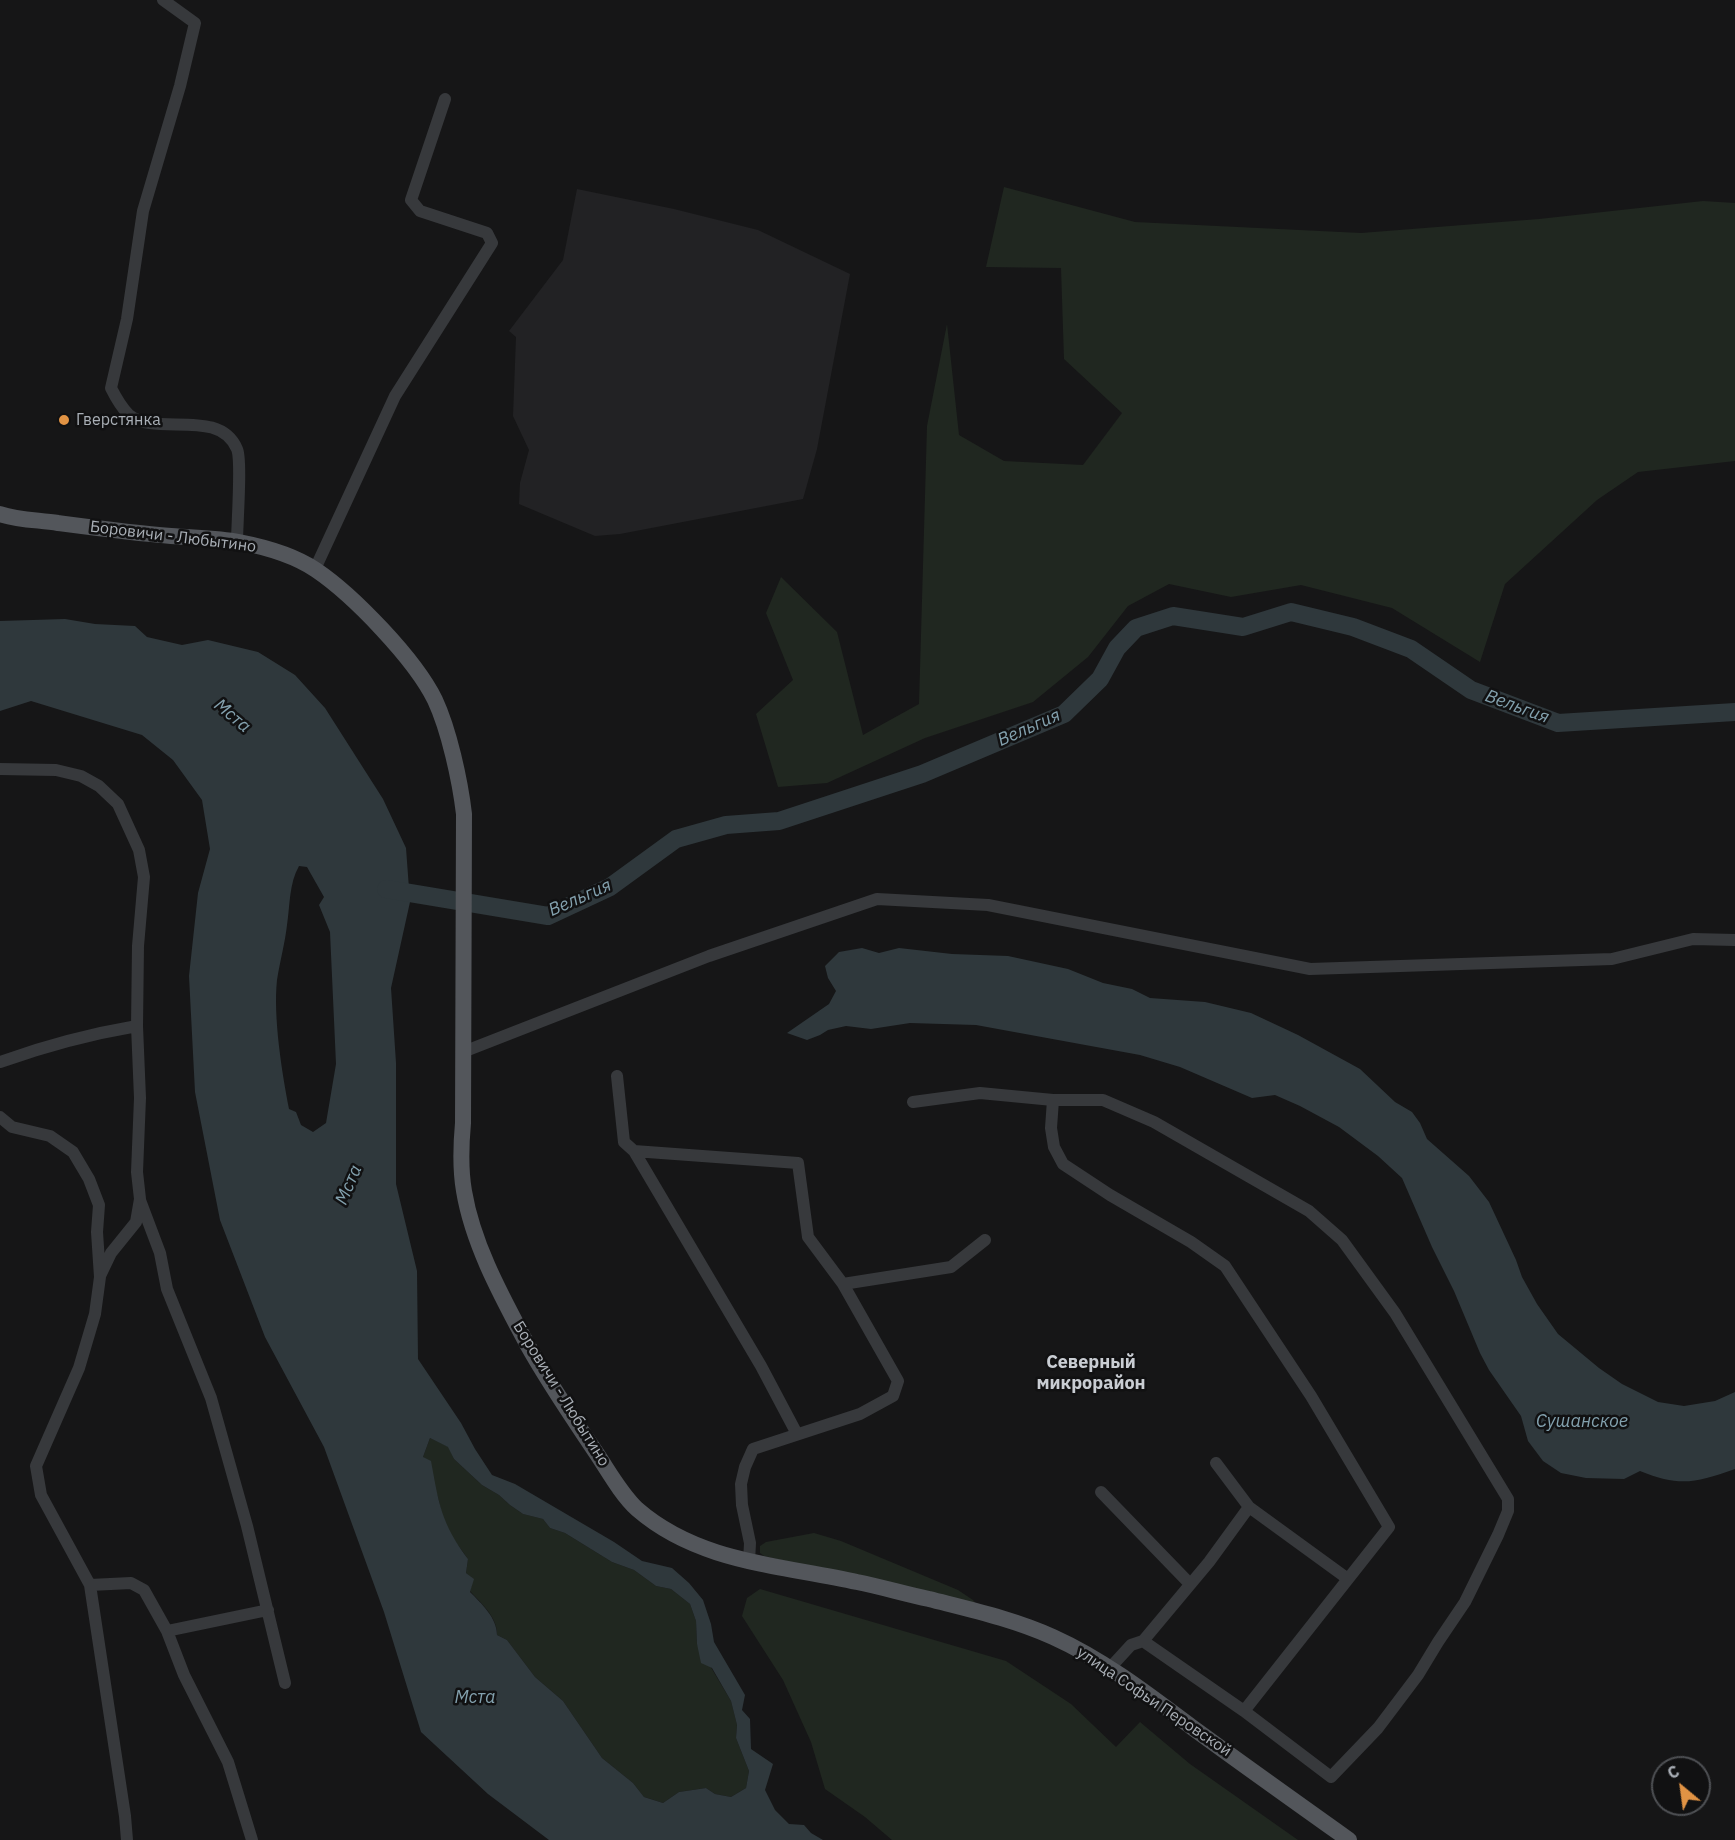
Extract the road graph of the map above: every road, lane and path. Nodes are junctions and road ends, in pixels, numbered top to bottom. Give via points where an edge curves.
1 (163, 0) edge
2 (445, 99) dead end
3 (0, 514) edge
4 (237, 542) junction
5 (315, 569) junction
6 (0, 769) edge
7 (1735, 940) edge
8 (137, 1026) junction
9 (463, 1052) junction
10 (0, 1062) edge
11 (617, 1076) dead end
12 (1053, 1100) junction
13 (913, 1102) dead end
14 (0, 1117) edge
15 (634, 1151) junction
16 (140, 1199) junction
17 (985, 1240) dead end
18 (100, 1277) junction
19 (843, 1284) junction
20 (796, 1434) junction
21 (1216, 1463) dead end
22 (1101, 1492) dead end
23 (1249, 1507) junction
24 (756, 1563) junction
25 (1348, 1579) junction
26 (1190, 1584) junction
27 (90, 1585) junction
28 (268, 1610) junction
29 (167, 1631) junction
30 (1143, 1641) junction
31 (1109, 1669) junction
32 (285, 1683) dead end
33 (1244, 1711) junction
34 (127, 1840) edge
35 (252, 1840) edge
36 (1349, 1840) edge

1 - 4 street via 195,23 143,211 127,319 111,388 120,406 142,421 213,427 229,436 238,452
2 - 5 street via 411,200 420,211 487,233 492,243 395,396
3 - 4 main road, Боровичи - Любытино via 109,530
4 - 5 main road, Боровичи - Любытино via 287,555
5 - 9 main road, Боровичи - Любытино via 398,648 435,699 443,720 461,787 464,832
6 - 8 street via 56,770 81,776 118,804 139,850 144,877
7 - 9 street via 1693,939 1612,959 1310,969 988,905 877,899 709,956
8 - 10 street via 96,1033
8 - 16 street via 140,1098 136,1172
9 - 24 main road, Боровичи - Любытино via 464,1192 476,1235 535,1358 635,1507 682,1538 713,1552
11 - 15 street via 624,1142
12 - 13 street via 980,1093
12 - 25 street via 1051,1128 1054,1147 1063,1164 1222,1264 1311,1396 1389,1527
12 - 33 street via 1103,1100 1154,1122 1308,1211 1342,1240 1395,1313 1508,1499 1505,1519 1465,1602 1378,1728 1331,1777
14 - 18 street via 12,1127 50,1136 73,1152 99,1205
15 - 19 street via 798,1163 808,1237
15 - 20 street via 761,1366
16 - 18 street via 136,1222 111,1253
16 - 28 street via 168,1288 212,1398
17 - 19 street via 951,1267
18 - 27 street via 95,1314 79,1368 36,1466 40,1495
19 - 20 street via 898,1381 893,1396 860,1414
20 - 24 street via 753,1449 745,1467 742,1505
21 - 23 street
22 - 26 street
23 - 25 street
23 - 26 street
24 - 31 main road, улица Софьи Перовской via 856,1581 974,1609 1052,1637
25 - 33 street
26 - 30 street
27 - 29 street via 131,1583 144,1590
27 - 34 street
28 - 29 street
28 - 32 street
29 - 35 street via 184,1675 228,1762
30 - 31 street via 1131,1645
30 - 33 street
31 - 36 main road, улица Софьи Перовской

